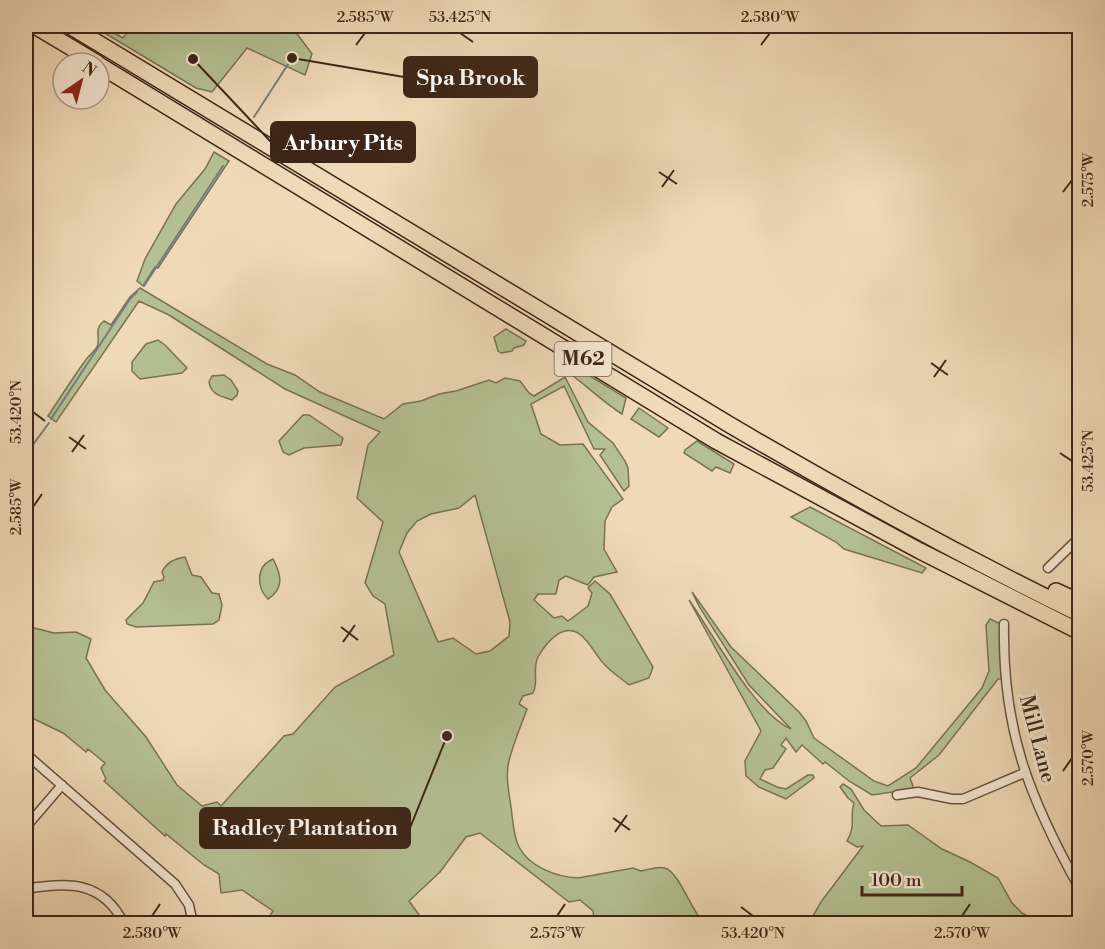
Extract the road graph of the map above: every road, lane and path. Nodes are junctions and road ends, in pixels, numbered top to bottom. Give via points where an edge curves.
1 (35, 26) edge
2 (70, 26) edge
3 (76, 51) edge
4 (111, 72) edge
5 (730, 425) junction
6 (1080, 537) edge
7 (1048, 568) dead end
8 (1080, 602) edge
9 (1080, 614) edge
10 (1004, 624) dead end
11 (1080, 632) edge
12 (26, 754) edge
13 (1024, 772) junction
14 (62, 785) junction
15 (897, 795) dead end
16 (26, 827) edge
17 (26, 889) edge
18 (1080, 889) edge
19 (124, 924) edge
20 (193, 924) edge

1 - 3 highway, M62
2 - 5 highway, M62
4 - 11 highway, M62 via 716,441
5 - 8 highway
5 - 9 highway, M62 via 928,537
6 - 7 street
10 - 13 street, Mill Lane via 1007,699
12 - 14 street
13 - 15 street via 963,799 918,792
13 - 18 street, Mill Lane via 1052,838
14 - 16 street
14 - 20 street via 175,884 187,900
17 - 19 street via 57,884 85,888 111,904

